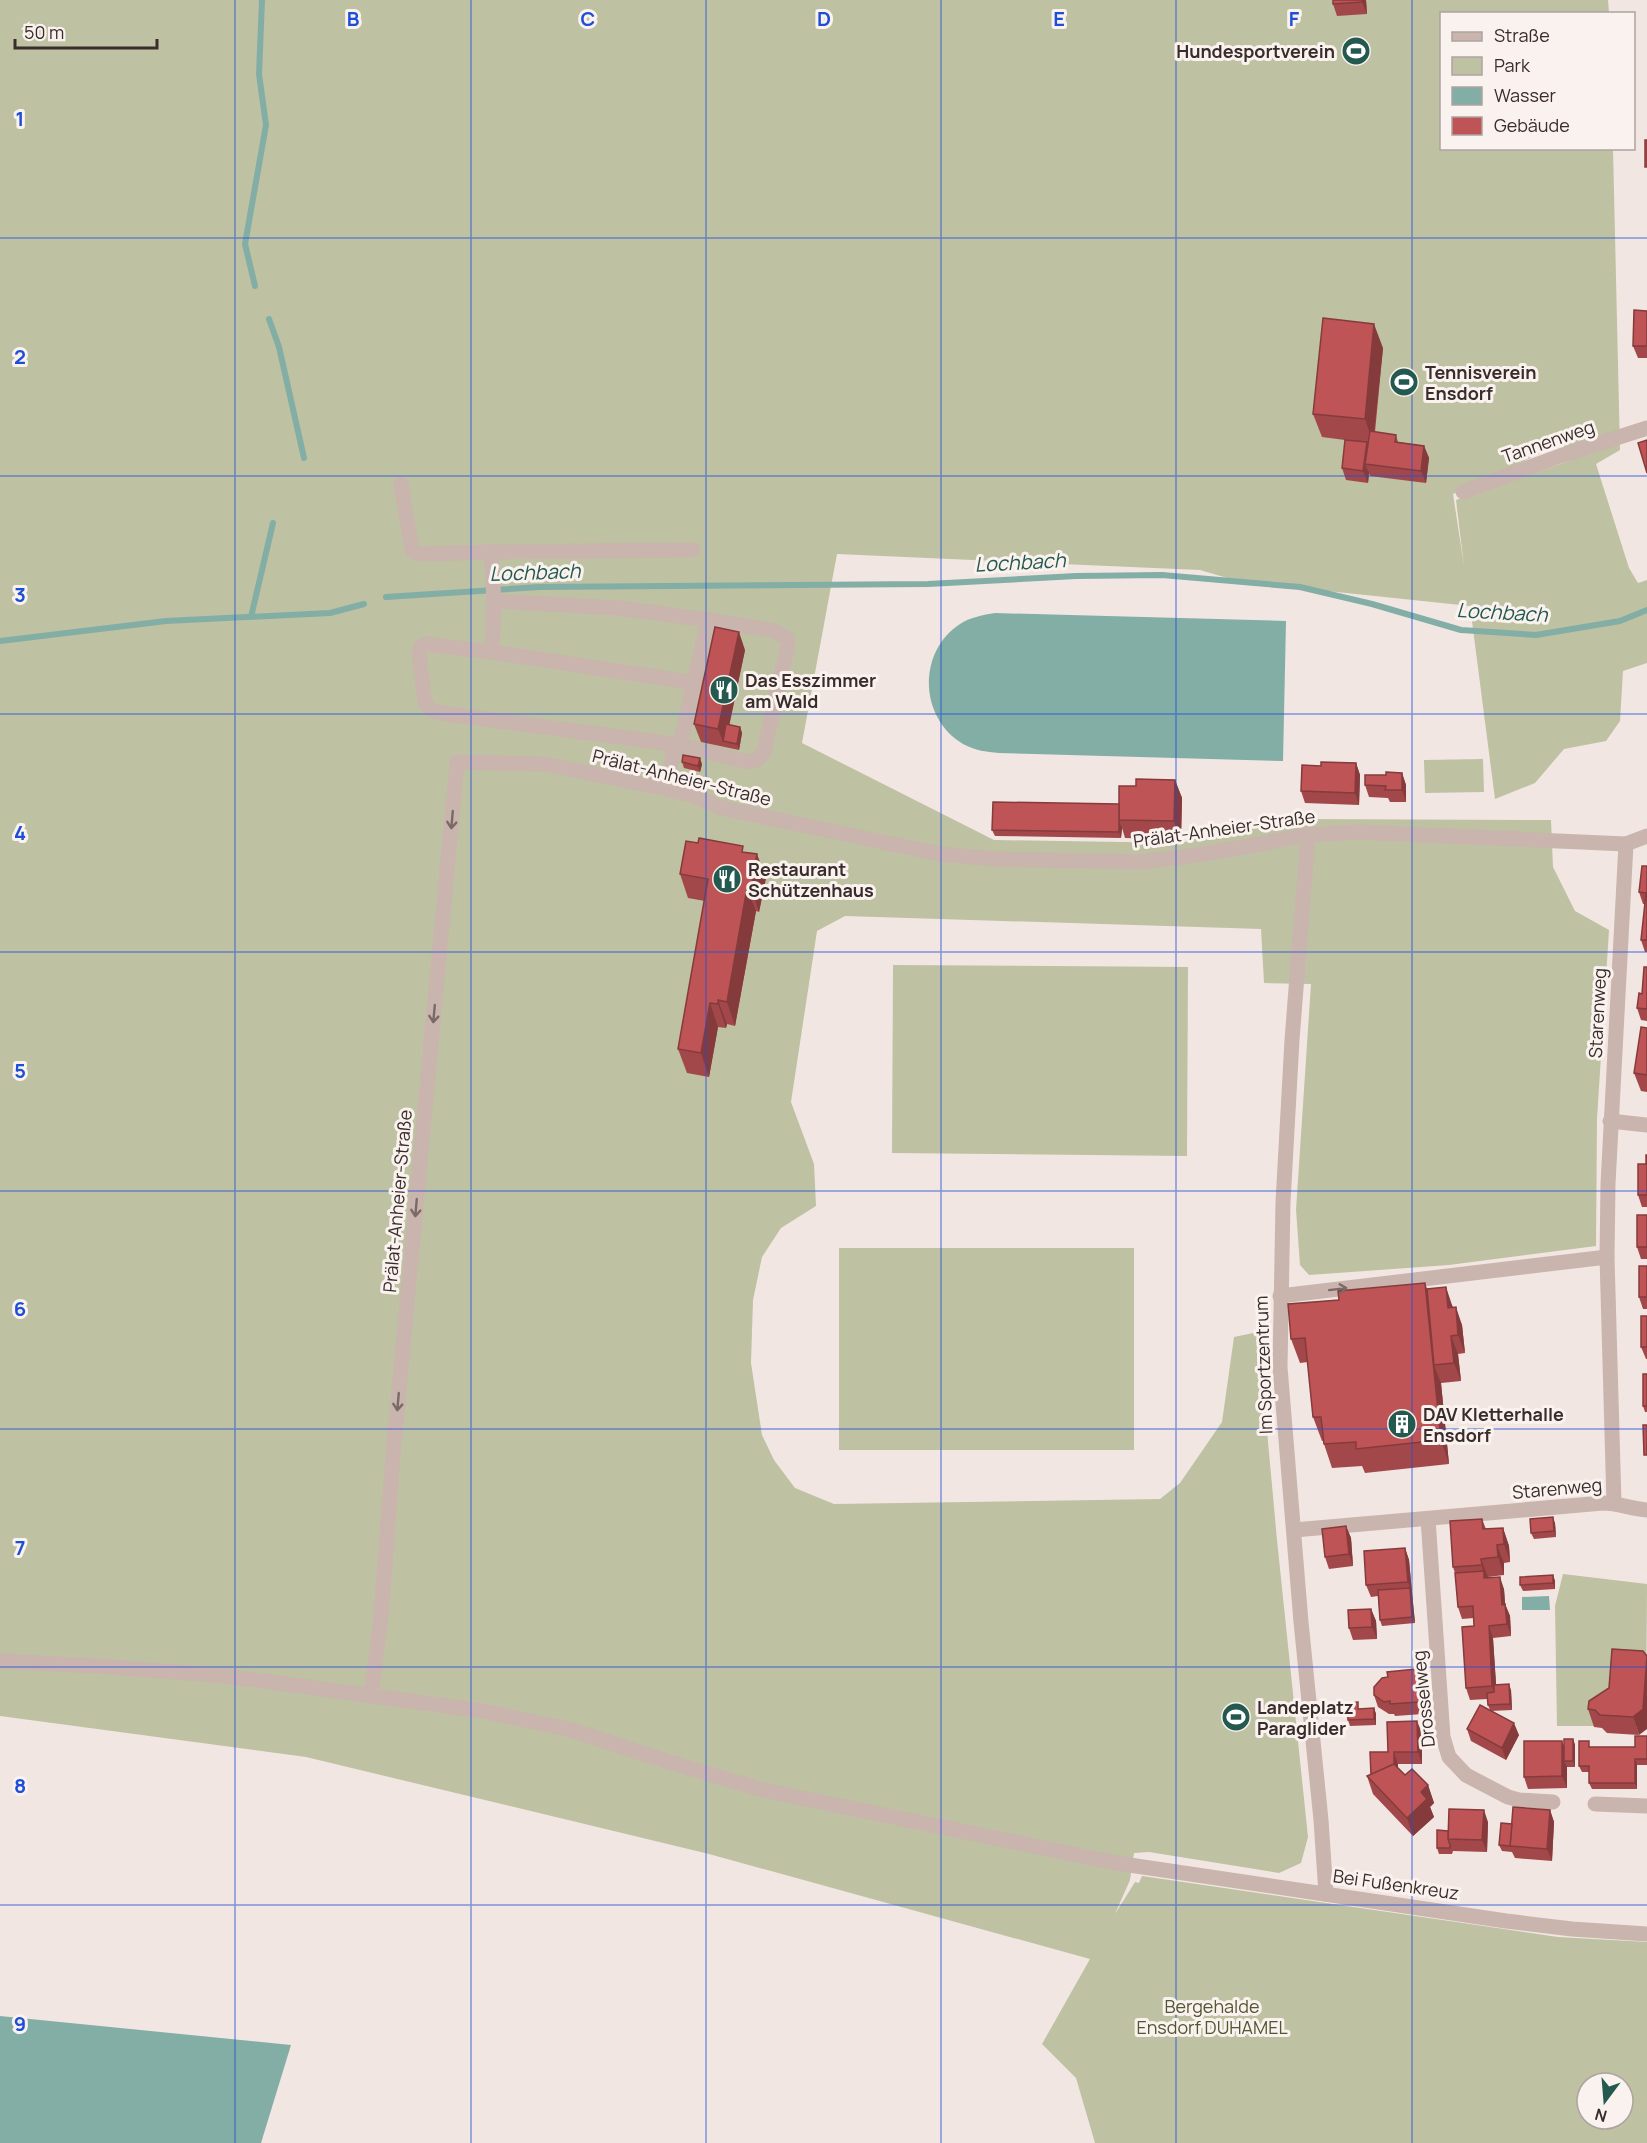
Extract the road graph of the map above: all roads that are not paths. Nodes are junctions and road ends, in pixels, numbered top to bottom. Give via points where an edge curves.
1 (1647, 428) edge
2 (401, 484) dead end
3 (1463, 492) dead end
4 (693, 550) dead end
5 (491, 552) junction
6 (494, 601) junction
7 (708, 620) junction
8 (492, 652) junction
9 (694, 684) junction
10 (680, 745) junction
11 (668, 789) junction
12 (1308, 835) junction
13 (1647, 836) edge
14 (1626, 844) junction
15 (1610, 1121) junction
16 (1647, 1125) edge
17 (1607, 1257) junction
18 (1280, 1296) junction
19 (1614, 1503) junction
20 (1647, 1510) edge
21 (1428, 1519) junction
22 (1294, 1530) junction
23 (0, 1661) edge
24 (371, 1695) junction
25 (1553, 1802) dead end
26 (1595, 1804) dead end
27 (1647, 1806) edge
28 (1326, 1894) junction
29 (1647, 1934) edge

1 - 3 street, Tannenweg
2 - 5 street via 412,551
4 - 5 street
5 - 6 street
6 - 7 street via 619,608
6 - 8 street
7 - 9 street
7 - 10 street via 771,630 787,638 788,644 761,758 747,762
8 - 9 street
8 - 10 street via 425,644 420,647 424,702 440,713
9 - 10 street
10 - 11 street via 673,755
11 - 12 street, Prälat-Anheier-Straße via 722,808 784,822 940,854 996,859 1169,859
11 -> 24 street, Prälat-Anheier-Straße via 544,764 457,762
12 - 14 street, Prälat-Anheier-Straße via 1357,832
12 - 18 street, Im Sportzentrum via 1292,1040
13 - 14 street, Prälat-Anheier-Straße
14 - 15 street, Starenweg
15 - 16 street
15 - 17 street, Starenweg
18 -> 17 street
17 - 19 street, Starenweg
18 - 22 street, Im Sportzentrum via 1280,1367
19 - 20 street
19 - 21 street, Starenweg
21 - 22 street, Starenweg
21 - 25 street, Drosselweg via 1443,1737 1449,1757 1466,1775 1508,1797
22 - 28 street, Im Sportzentrum
23 - 24 street, Bei Fußenkreuz via 226,1676
24 - 28 street, Bei Fußenkreuz via 483,1711 568,1729 763,1790 1140,1867
26 - 27 street
28 - 29 street, Bei Fußenkreuz via 1561,1928

